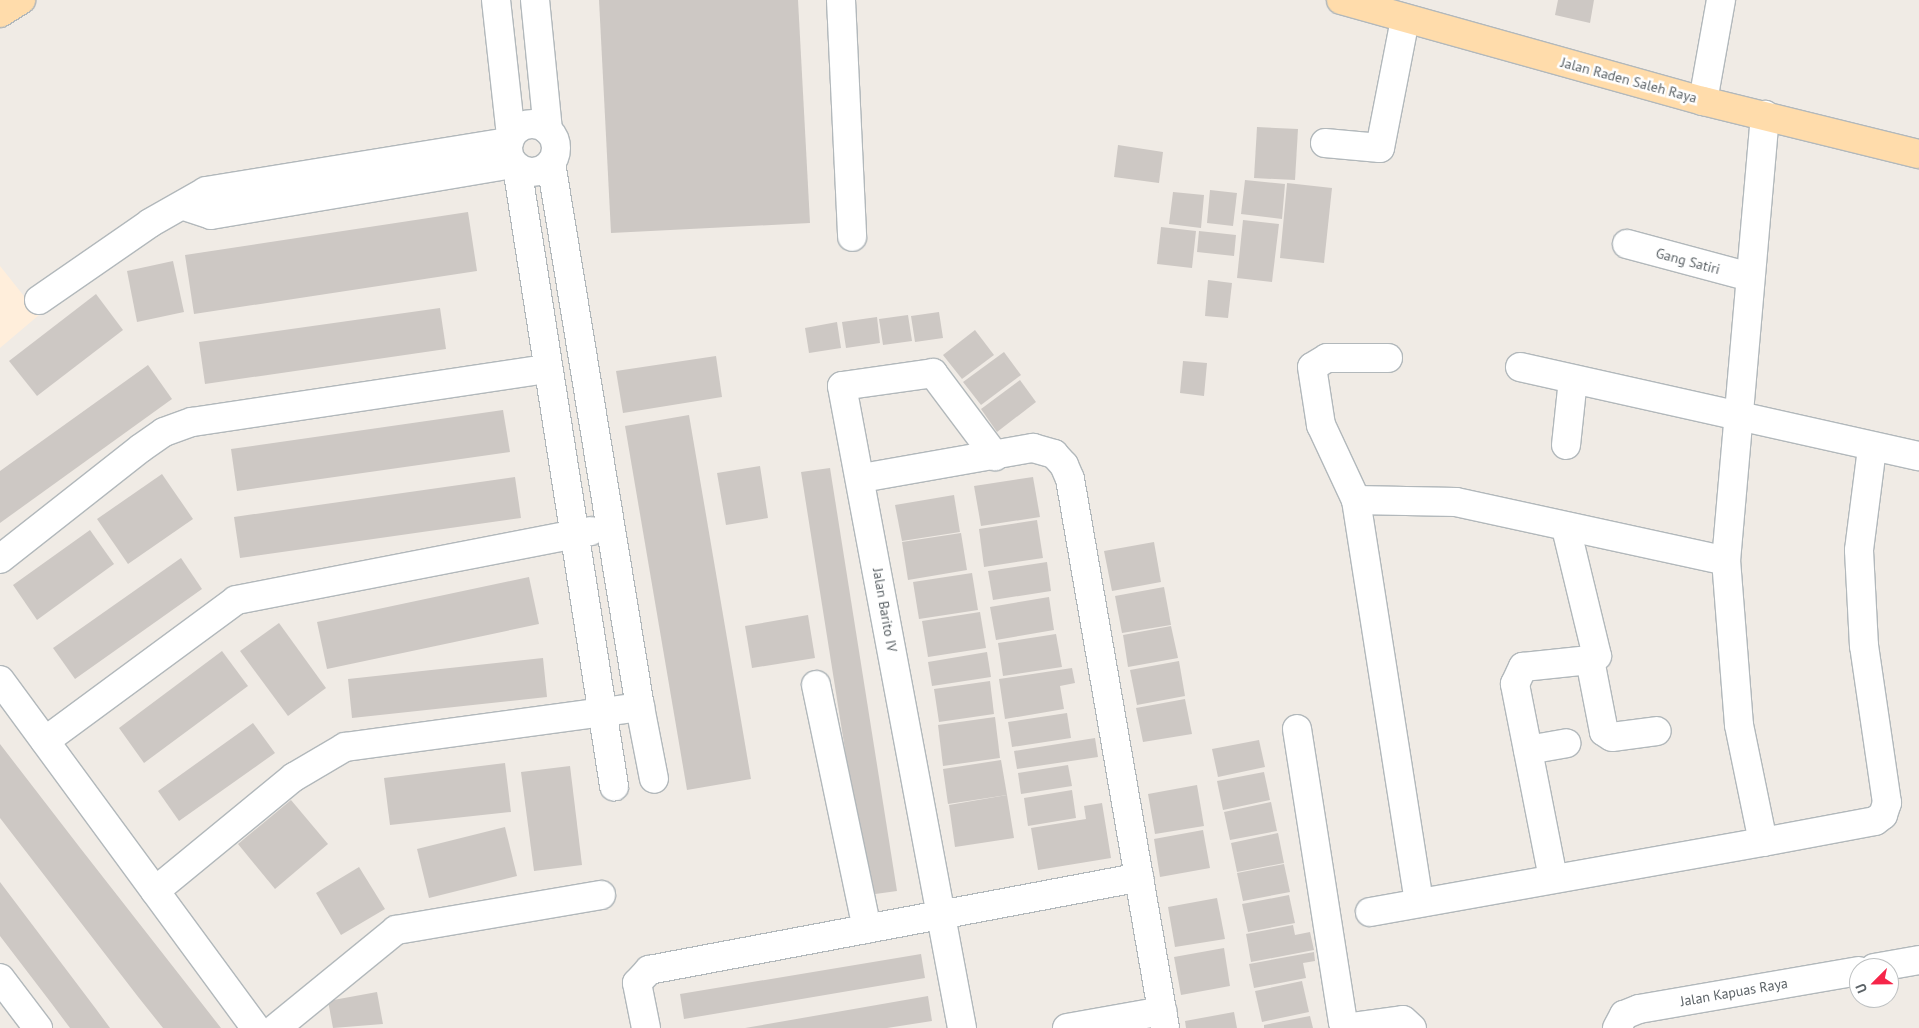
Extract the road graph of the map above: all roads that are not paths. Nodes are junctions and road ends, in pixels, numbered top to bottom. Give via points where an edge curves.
1 (20, 0) edge
2 (496, 0) edge
3 (535, 0) edge
4 (841, 0) edge
5 (1341, 0) edge
6 (1721, 0) edge
7 (0, 13) edge
8 (1405, 19) junction
9 (1703, 101) junction
10 (1766, 115) junction
11 (548, 130) junction
12 (1325, 143) dead end
13 (513, 152) junction
14 (1919, 154) edge
15 (551, 163) junction
16 (852, 237) dead end
17 (1626, 244) dead end
18 (1750, 277) junction
19 (39, 300) dead end
20 (1388, 358) dead end
21 (1520, 368) dead end
22 (548, 369) junction
23 (1573, 380) junction
24 (1736, 419) junction
25 (1566, 445) dead end
26 (1872, 448) junction
27 (995, 456) junction
28 (1919, 456) edge
29 (862, 478) junction
30 (1356, 500) junction
31 (609, 527) junction
32 (1566, 528) junction
33 (573, 534) junction
34 (0, 559) edge
35 (1726, 561) junction
36 (1590, 660) junction
37 (0, 680) edge
38 (816, 685) dead end
39 (640, 707) junction
40 (601, 711) junction
41 (1296, 729) dead end
42 (1657, 731) dead end
43 (44, 741) junction
44 (1566, 743) dead end
45 (1528, 750) junction
46 (654, 779) dead end
47 (614, 786) dead end
48 (1763, 842) junction
49 (1139, 877) junction
50 (1553, 878) junction
51 (155, 891) junction
52 (601, 895) dead end
53 (1419, 902) junction
54 (1370, 912) dead end
55 (940, 914) junction
56 (867, 928) junction
57 (1919, 960) edge
58 (1899, 964) edge
59 (1849, 972) edge
60 (0, 978) edge
61 (1163, 1019) edge
62 (1383, 1025) edge
63 (38, 1028) edge
64 (256, 1028) edge
65 (276, 1028) edge
66 (646, 1028) edge
67 (962, 1028) edge
68 (1067, 1028) edge
69 (1412, 1028) edge
70 (1617, 1028) edge

1 - 7 main road
2 - 13 street
3 - 11 street
4 - 16 street
5 - 8 main road, Jalan Raden Saleh Raya
6 - 9 street
8 - 9 main road, Jalan Raden Saleh Raya
8 - 12 street via 1380,148
9 - 10 main road, Jalan Raden Saleh Raya
10 - 14 main road, Jalan Raden Saleh Raya
10 - 18 street
11 - 13 street via 529,124
11 - 15 street via 556,146
13 - 15 street via 539,172
13 - 19 street via 206,191 150,223
13 - 22 street
15 - 31 street
17 - 18 street, Gang Satiri
18 - 24 street
20 - 30 street via 1327,358 1312,367 1321,424
21 - 23 street
22 - 33 street
22 - 34 street via 192,422 164,432 141,448
23 - 24 street
23 - 25 street
24 - 26 street
24 - 35 street
26 - 28 street
26 - 48 street via 1859,550 1864,646 1887,803 1883,815 1875,821
27 - 29 street
27 - 29 street, Jalan Barito IV via 933,373 848,382 841,391
27 - 49 street via 1044,450 1054,454 1070,479
29 - 55 street, Jalan Barito IV
30 - 32 street via 1456,502
30 - 53 street
31 - 33 street
31 - 39 street
32 - 35 street
32 - 36 street via 1597,646 1597,656
33 - 40 street
33 - 43 street via 236,600
35 - 48 street via 1738,715
36 - 42 street via 1604,732 1612,737
36 - 45 street via 1523,667 1516,673
37 - 43 street
38 - 56 street
39 - 40 street
39 - 46 street
40 - 47 street
40 - 51 street via 345,747 294,777
41 - 62 street via 1343,1022 1351,1027
43 - 51 street
44 - 45 street
45 - 50 street
48 - 50 street
49 - 55 street
49 - 61 street
50 - 53 street
51 - 64 street
52 - 65 street via 396,930
53 - 54 street
55 - 56 street
55 - 67 street, Jalan Barito IV
56 - 66 street via 649,970 640,975 637,983
57 - 58 street
59 - 70 street, Jalan Kapuas Raya via 1639,1009 1624,1015
60 - 63 street
61 - 68 street
62 - 69 street via 1403,1020

